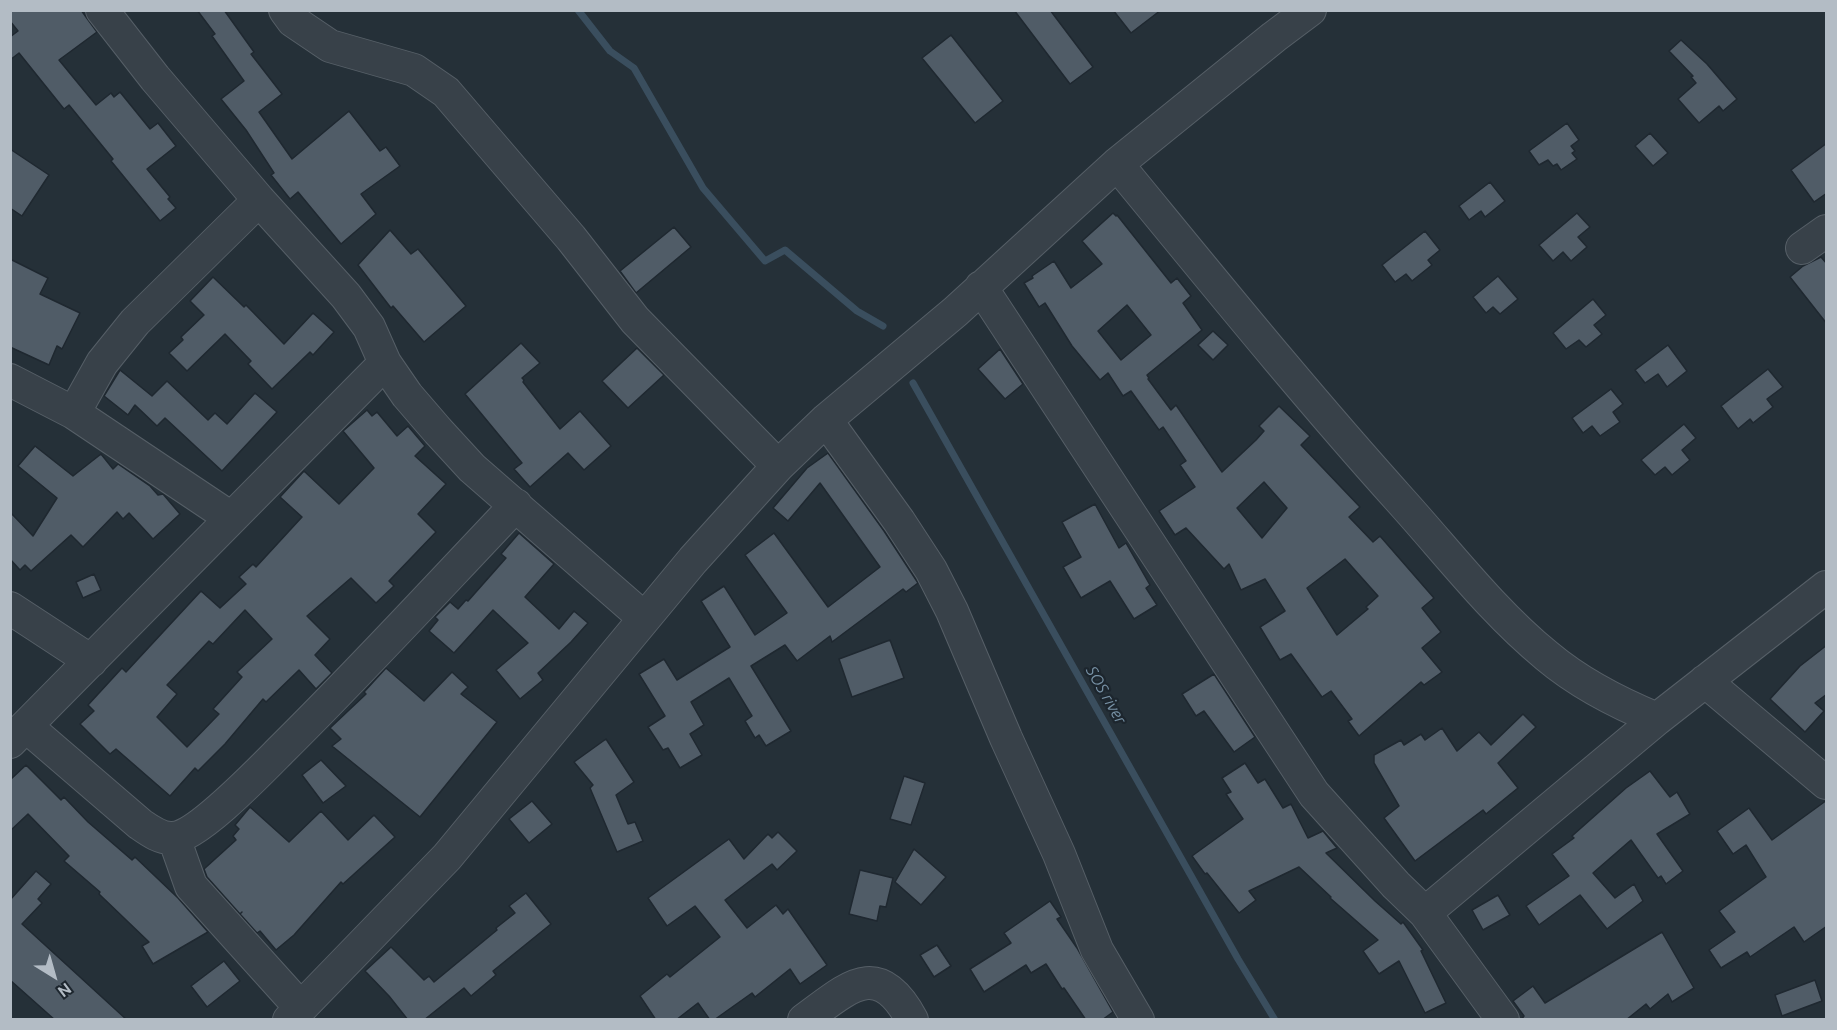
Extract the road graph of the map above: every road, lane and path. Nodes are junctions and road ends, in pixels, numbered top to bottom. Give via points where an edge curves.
1 (102, 10) edge
2 (285, 10) edge
3 (1310, 10) edge
4 (1117, 164) junction
5 (259, 200) junction
6 (981, 287) junction
7 (385, 363) junction
8 (10, 380) edge
9 (74, 413) junction
10 (826, 420) junction
11 (778, 466) junction
12 (516, 505) junction
13 (231, 518) junction
14 (1827, 586) edge
15 (10, 608) edge
16 (644, 618) junction
17 (91, 662) junction
18 (1705, 681) junction
19 (1657, 719) junction
20 (18, 734) edge
21 (1827, 783) edge
22 (174, 838) junction
23 (1425, 913) junction
24 (294, 1013) edge
25 (804, 1020) edge
26 (912, 1020) edge
27 (1138, 1020) edge
28 (1503, 1020) edge

1 - 5 street
2 - 11 street via 293,21 330,46 414,70 446,92 571,238 635,320
3 - 4 street
4 - 6 street
4 - 19 street via 1338,431 1514,626 1548,657 1592,688
5 - 7 street via 346,296 369,327
5 - 9 street via 135,322 102,363
6 - 10 street
6 - 23 street via 1314,794
7 - 12 street via 407,395 472,468
7 - 13 street
8 - 9 street
9 - 13 street
10 - 11 street
10 - 27 street via 931,570 1059,854 1097,950
11 - 16 street
12 - 16 street
12 - 22 street via 242,789 194,828
13 - 17 street
14 - 18 street
15 - 17 street
16 - 24 street via 447,857
17 - 20 street
18 - 19 street
18 - 21 street
19 - 23 street
20 - 22 street via 156,835
22 - 24 street via 191,886
23 - 28 street
25 - 26 street via 849,987 867,983 884,985 897,995

